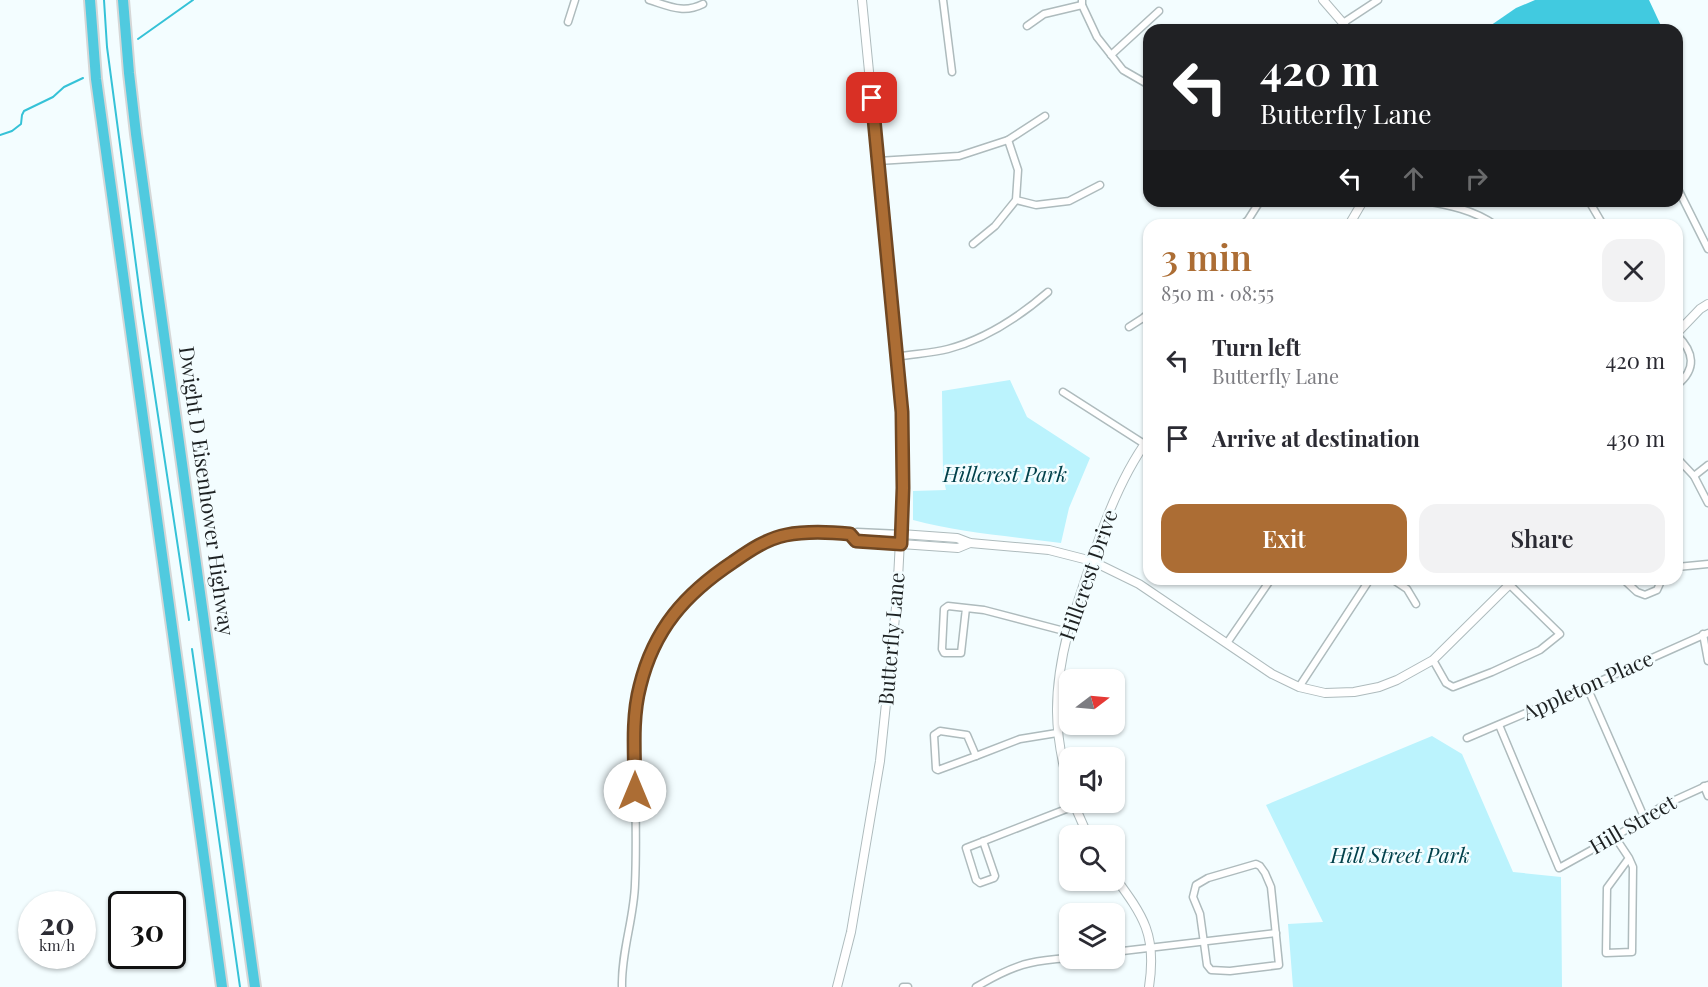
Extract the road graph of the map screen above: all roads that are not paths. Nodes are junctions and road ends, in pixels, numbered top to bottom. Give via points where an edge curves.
1 (90, 0) edge
2 (123, 0) edge
3 (575, 0) edge
4 (649, 0) edge
5 (862, 0) edge
6 (943, 0) edge
7 (1323, 0) edge
8 (1378, 0) edge
9 (1082, 3) edge
10 (704, 4) dead end
11 (1159, 11) dead end
12 (568, 22) dead end
13 (1145, 24) edge
14 (1343, 24) edge
15 (1349, 24) edge
16 (1027, 26) dead end
17 (1143, 26) edge
18 (1111, 55) junction
19 (952, 72) dead end
20 (1143, 82) edge
21 (1045, 116) dead end
22 (1008, 140) junction
23 (878, 161) junction
24 (1100, 185) dead end
25 (1016, 200) junction
26 (1683, 200) edge
27 (1453, 207) edge
28 (1486, 219) edge
29 (973, 244) dead end
30 (1708, 249) edge
31 (1048, 292) dead end
32 (1708, 304) edge
33 (1143, 318) edge
34 (1128, 327) dead end
35 (1683, 327) edge
36 (1683, 340) edge
37 (897, 357) junction
38 (1683, 380) edge
39 (1063, 392) dead end
40 (1143, 441) edge
41 (1143, 449) edge
42 (1683, 465) edge
43 (1708, 465) edge
44 (1694, 477) junction
45 (1708, 503) edge
46 (850, 534) junction
47 (901, 534) junction
48 (970, 543) junction
49 (901, 544) junction
50 (1092, 561) junction
51 (1708, 564) edge
52 (1683, 566) edge
53 (1267, 585) edge
54 (1366, 585) edge
55 (1401, 585) edge
56 (1510, 585) edge
57 (1516, 585) edge
58 (1629, 585) edge
59 (1659, 585) edge
60 (1416, 604) dead end
61 (966, 608) junction
62 (1068, 632) junction
63 (1706, 633) edge
64 (1227, 643) junction
65 (1433, 660) junction
66 (1708, 661) edge
67 (1299, 687) junction
68 (1587, 687) junction
69 (1499, 724) junction
70 (1057, 733) junction
71 (1467, 738) dead end
72 (1059, 747) edge
73 (976, 756) junction
74 (1706, 786) edge
75 (1708, 796) edge
76 (1059, 810) edge
77 (1644, 817) junction
78 (1615, 837) junction
79 (983, 841) junction
80 (1629, 858) junction
81 (1125, 891) edge
82 (1276, 933) junction
83 (1204, 942) junction
84 (1151, 947) junction
85 (1125, 951) edge
86 (1059, 959) edge
87 (222, 987) edge
88 (255, 987) edge
89 (622, 987) edge
90 (837, 987) edge
91 (903, 987) edge
92 (908, 987) edge
93 (976, 987) edge
94 (1149, 987) edge

1 - 87 highway via 96,79
2 - 88 highway, Dwight D Eisenhower Highway via 136,134
3 - 12 street
4 - 10 street via 686,10
5 - 23 street, Butterfly Lane
6 - 19 street
7 - 14 street
8 - 15 street
9 - 16 street via 1044,14
9 - 18 street via 1096,37
11 - 13 street
17 - 18 street
18 - 20 street via 1123,70
21 - 22 street
22 - 23 street via 959,156
22 - 25 street via 1018,170
23 - 37 street, Butterfly Lane
24 - 25 street via 1069,201 1035,205
25 - 29 street via 995,226
26 - 30 street
27 - 28 street
31 - 37 street via 995,331 948,349
32 - 35 street
33 - 34 street
36 - 38 street via 1691,355
37 - 47 street, Butterfly Lane via 902,412
39 - 40 street
41 - 50 street, Hillcrest Drive via 1112,506
42 - 44 street
43 - 44 street
44 - 45 street
46 - 47 street
46 - 49 street via 856,541
46 - 89 street via 786,535 749,551 687,598 652,649 636,705 635,892 622,962
47 - 48 street via 957,538
47 - 49 street, Butterfly Lane
48 - 49 street via 958,548
48 - 50 street via 1049,550
49 - 90 street, Butterfly Lane via 880,761
50 - 62 street, Hillcrest Drive
50 - 64 street via 1139,584
51 - 52 street
53 - 64 street
54 - 67 street
55 - 60 street
56 - 65 street
57 - 65 street via 1560,634 1535,652 1453,687 1446,683
58 - 59 street via 1645,595
61 - 61 street via 944,609 944,652 962,651
61 - 62 street via 1026,619
62 - 70 street, Hillcrest Drive via 1057,683
63 - 66 street
63 - 68 street, Appleton Place
64 - 67 street
65 - 67 street via 1379,687 1325,693
68 - 69 street, Appleton Place
68 - 77 street
69 - 71 street, Appleton Place
69 - 78 street, Hill Street via 1559,868
70 - 72 street, Hillcrest Drive
70 - 73 street via 1020,739
73 - 73 street via 967,735 940,731 934,735 938,770
74 - 75 street
74 - 77 street, Hill Street
76 - 79 street
77 - 78 street, Hill Street
78 - 80 street
79 - 79 street via 995,876 980,883 966,848
80 - 80 street via 1633,867 1632,952 1606,953 1607,888
81 - 84 street via 1142,915
82 - 83 street
82 - 83 street via 1279,965 1211,970
82 - 83 street via 1269,880 1256,864 1196,885 1194,897
83 - 84 street
84 - 85 street
84 - 94 street
86 - 93 street via 1029,963
91 - 92 street

